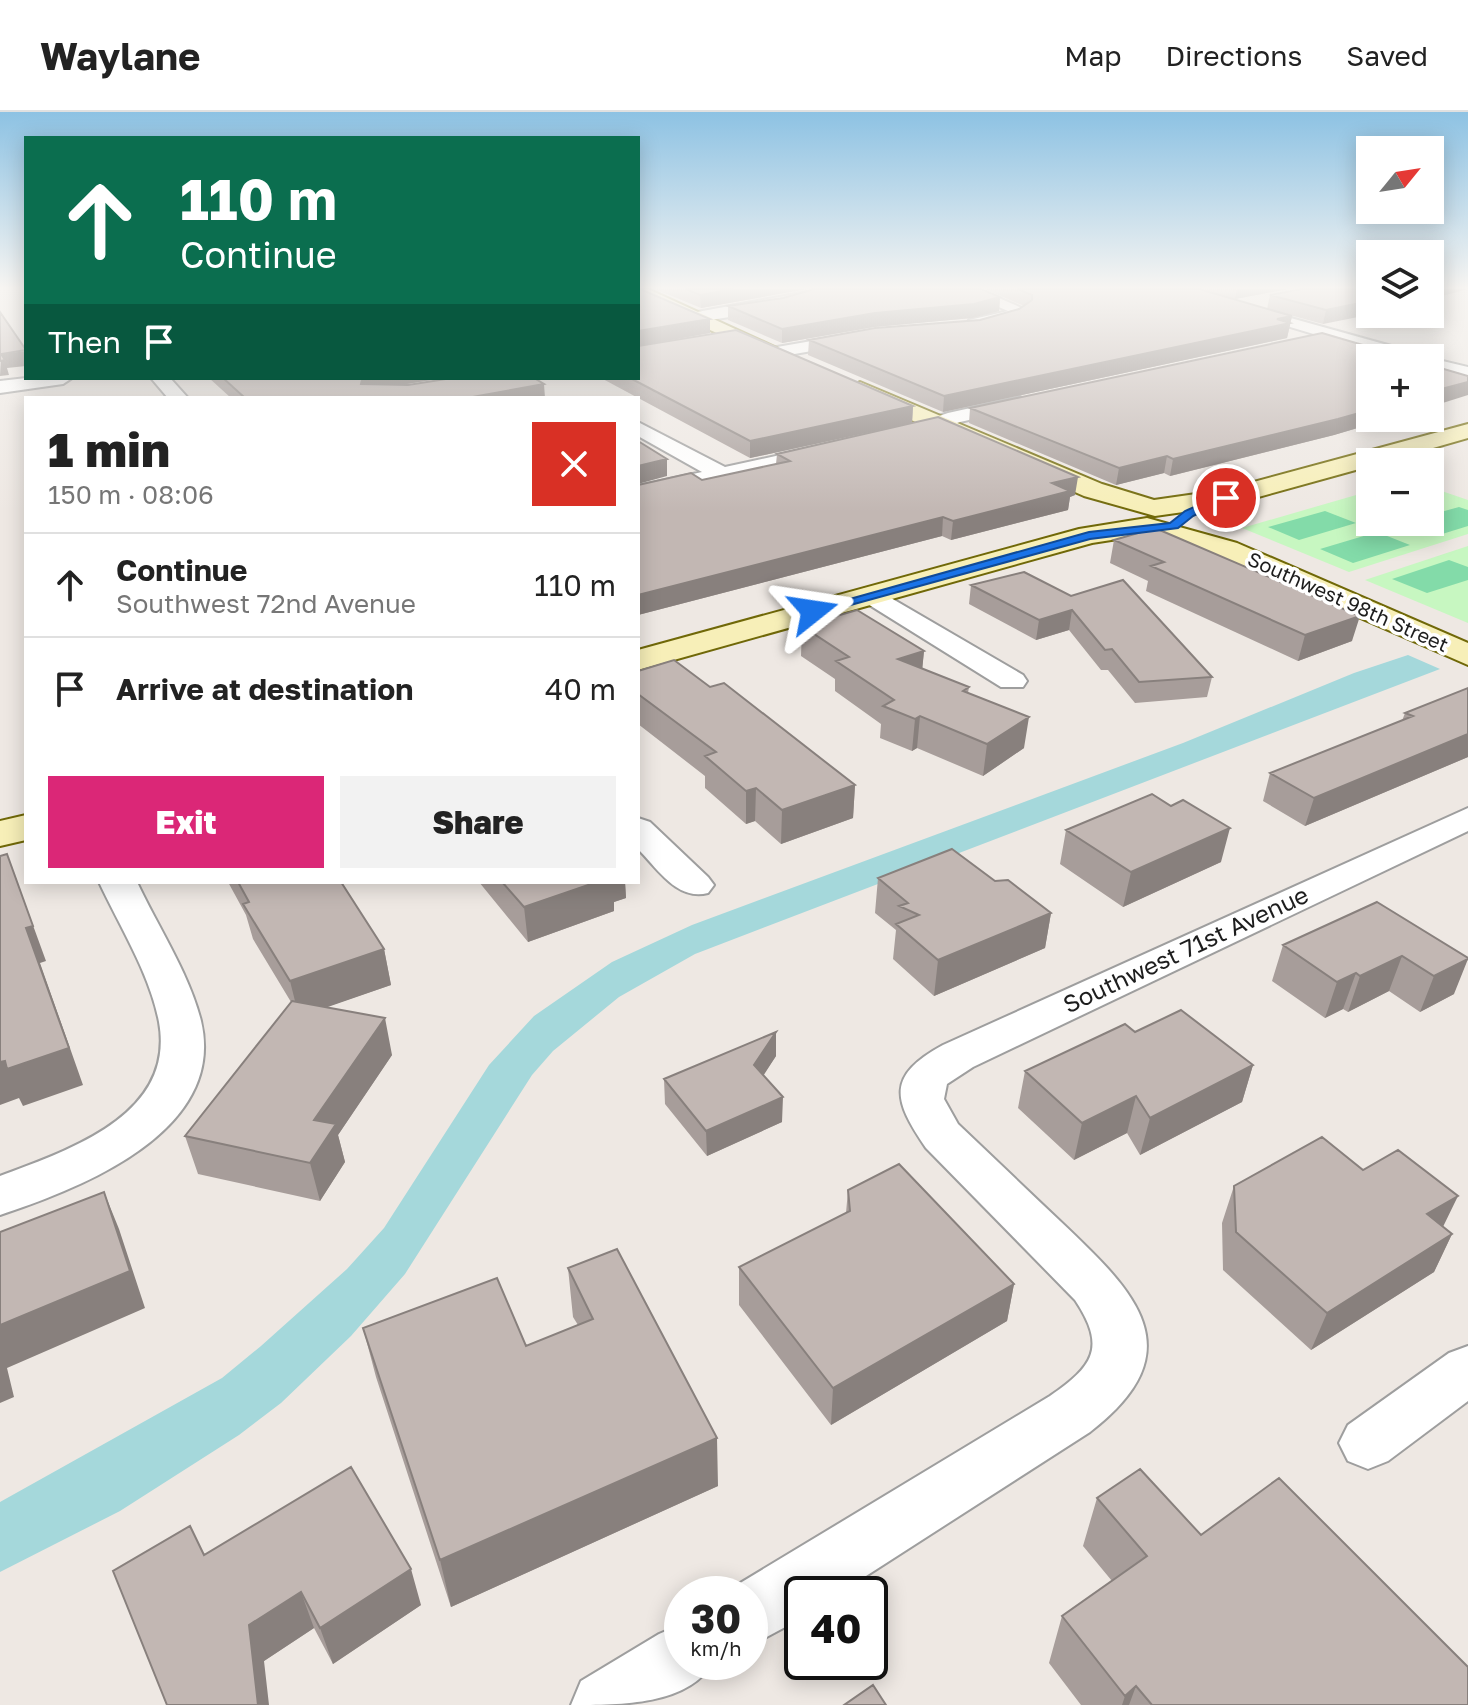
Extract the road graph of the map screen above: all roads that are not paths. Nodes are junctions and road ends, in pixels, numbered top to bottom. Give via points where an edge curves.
1 (802, 363) edge
2 (1444, 365) edge
3 (817, 370) edge
4 (1468, 373) edge
5 (49, 380) edge
6 (162, 380) edge
7 (844, 382) edge
8 (0, 387) edge
9 (176, 396) edge
10 (1046, 397) edge
11 (939, 423) junction
12 (640, 429) edge
13 (1468, 431) edge
14 (876, 440) edge
15 (845, 447) edge
16 (722, 474) junction
17 (640, 493) edge
18 (1153, 518) junction
19 (872, 595) junction
20 (1468, 655) edge
21 (640, 659) edge
22 (1012, 681) dead end
23 (1468, 818) edge
24 (24, 828) edge
25 (640, 831) edge
26 (0, 834) edge
27 (119, 884) edge
28 (695, 885) dead end
29 (0, 1196) edge
30 (1468, 1370) edge
31 (1368, 1443) dead end
32 (768, 1603) edge
33 (664, 1668) edge
34 (605, 1705) edge

1 - 3 street
2 - 4 street
5 - 8 street
6 - 9 street
7 - 11 street, Southwest 98th Street
10 - 11 street
11 - 14 street
11 - 18 street, Southwest 98th Street
12 - 16 street
13 - 18 street
15 - 16 street
16 - 17 street
18 - 19 street
18 - 20 street, Southwest 98th Street
19 - 21 street
19 - 22 street
23 - 32 street, Southwest 71st Avenue via 934,1068 921,1082 919,1096 926,1115 942,1136 1093,1285 1117,1319 1115,1373 1070,1414
24 - 26 street
25 - 28 street
27 - 29 street via 181,1023 181,1074 167,1100 146,1122 110,1148
30 - 31 street
33 - 34 street

